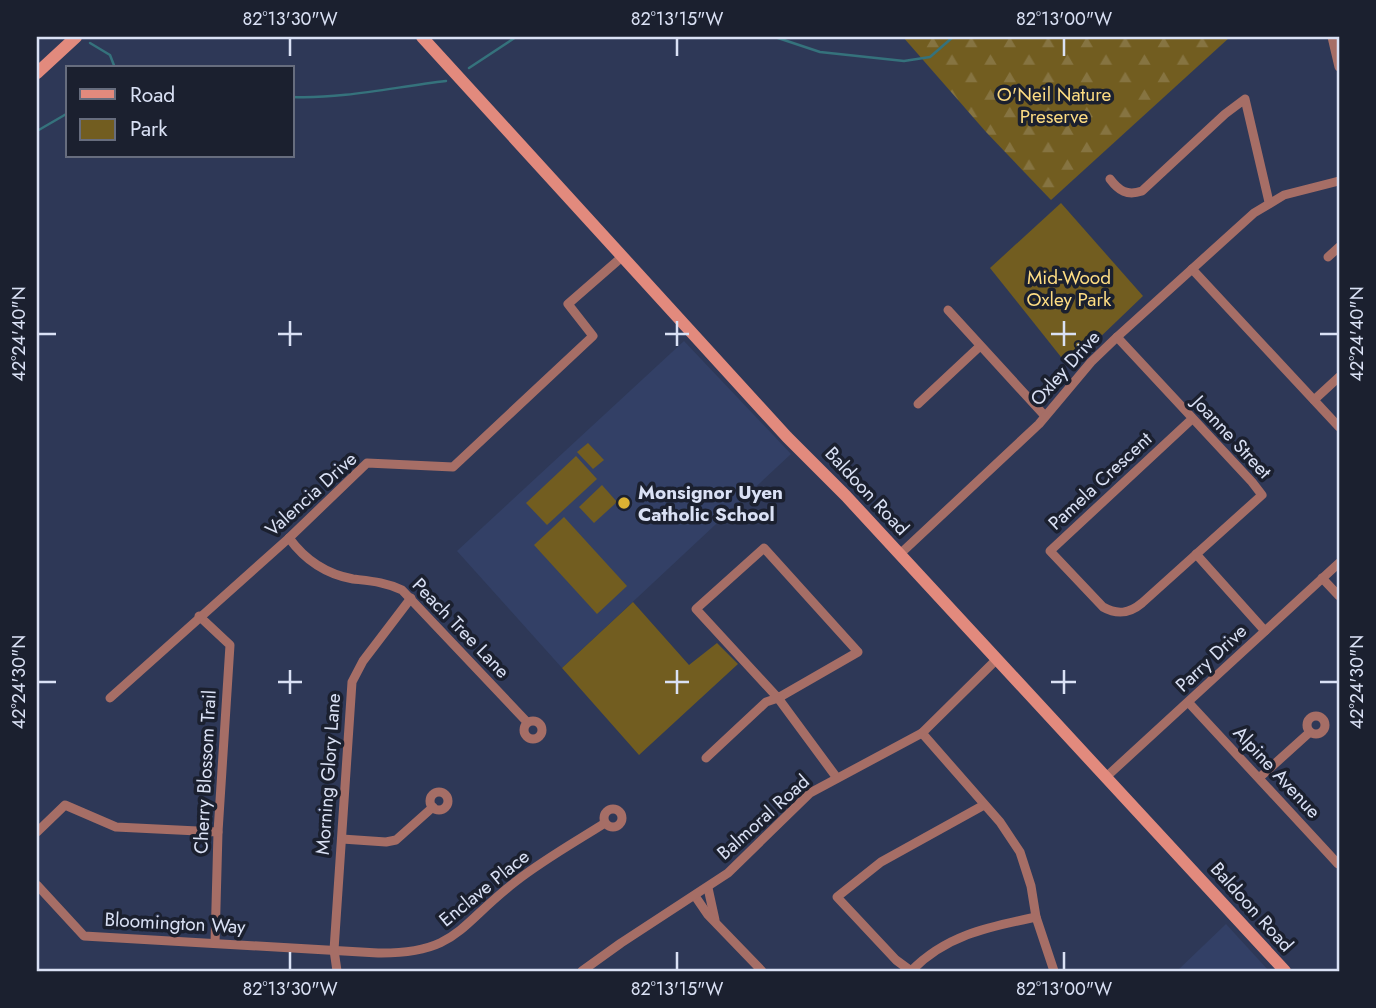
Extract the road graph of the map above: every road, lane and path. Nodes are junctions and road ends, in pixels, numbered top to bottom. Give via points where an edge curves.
1 (76, 37) edge
2 (422, 37) edge
3 (1332, 37) edge
4 (1339, 67) edge
5 (37, 73) edge
6 (1110, 180) dead end
7 (1339, 181) edge
8 (1269, 202) junction
9 (1339, 247) edge
10 (623, 256) junction
11 (1328, 257) dead end
12 (1192, 270) junction
13 (948, 310) dead end
14 (1116, 337) junction
15 (979, 346) junction
16 (1339, 377) edge
17 (1314, 400) junction
18 (918, 404) dead end
19 (1045, 416) junction
20 (1192, 419) junction
21 (1339, 428) edge
22 (289, 538) junction
23 (900, 554) junction
24 (1196, 554) junction
25 (1339, 563) edge
26 (1322, 578) junction
27 (1339, 596) edge
28 (411, 598) junction
29 (200, 616) junction
30 (1265, 631) junction
31 (996, 660) junction
32 (110, 698) dead end
33 (778, 698) junction
34 (1189, 703) junction
35 (527, 722) dead end
36 (1310, 732) dead end
37 (922, 733) junction
38 (706, 758) dead end
39 (837, 778) junction
40 (1105, 778) junction
41 (1259, 778) junction
42 (984, 805) junction
43 (433, 807) dead end
44 (605, 823) dead end
45 (37, 832) edge
46 (218, 832) junction
47 (342, 839) junction
48 (1339, 862) edge
49 (37, 885) edge
50 (708, 888) junction
51 (695, 896) junction
52 (1036, 917) junction
53 (715, 920) junction
54 (215, 943) junction
55 (334, 950) junction
56 (337, 971) edge
57 (582, 971) edge
58 (762, 971) edge
59 (911, 971) edge
60 (1054, 971) edge
61 (1285, 971) edge

1 - 5 street
2 - 10 street, Baldoon Road
3 - 4 street
6 - 8 street via 1123,191 1142,191 1245,99
7 - 8 street, Oxley Drive
8 - 12 street, Oxley Drive
9 - 11 street
10 - 22 street, Valencia Drive via 568,304 593,336 453,467 367,463
10 - 23 street, Baldoon Road
12 - 14 street, Oxley Drive
12 - 17 street
13 - 15 street
14 - 19 street, Oxley Drive
14 - 20 street, Joanne Street
15 - 18 street
15 - 19 street
16 - 17 street
17 - 21 street
19 - 23 street, Oxley Drive
20 - 24 street, Joanne Street via 1262,495
20 - 24 street, Pamela Crescent via 1050,551 1102,607 1124,613 1142,604
22 - 28 street, Peach Tree Lane via 320,569 390,584
22 - 29 street, Valencia Drive
23 - 31 street, Baldoon Road
24 - 30 street
25 - 26 street, Parry Drive
26 - 27 street
26 - 30 street, Parry Drive
28 - 35 street, Peach Tree Lane
28 - 47 street, Morning Glory Lane via 352,682
29 - 32 street, Valencia Drive
29 - 46 street, Cherry Blossom Trail via 230,645
30 - 34 street, Parry Drive
31 - 37 street, Balmoral Road
31 - 40 street, Baldoon Road
33 - 33 street via 858,652 764,548 696,609
33 - 38 street via 766,702
33 - 39 street
34 - 40 street, Parry Drive
34 - 41 street, Alpine Avenue
36 - 41 street
37 - 39 street, Balmoral Road
37 - 42 street
39 - 50 street, Balmoral Road via 810,793
40 - 61 street, Baldoon Road
41 - 48 street, Alpine Avenue
42 - 52 street via 1020,852
42 - 59 street via 881,862 837,897
43 - 47 street via 391,842
44 - 55 street, Enclave Place via 514,882 440,945 396,953
45 - 46 street via 65,805 116,827
46 - 54 street, Cherry Blossom Trail
47 - 55 street, Morning Glory Lane
49 - 54 street, Bloomington Way via 84,936
50 - 51 street, Balmoral Road
50 - 53 street
51 - 53 street
51 - 57 street, Balmoral Road
52 - 59 street via 982,929 941,946
52 - 60 street
53 - 58 street
54 - 55 street, Bloomington Way
55 - 56 street, Morning Glory Lane

